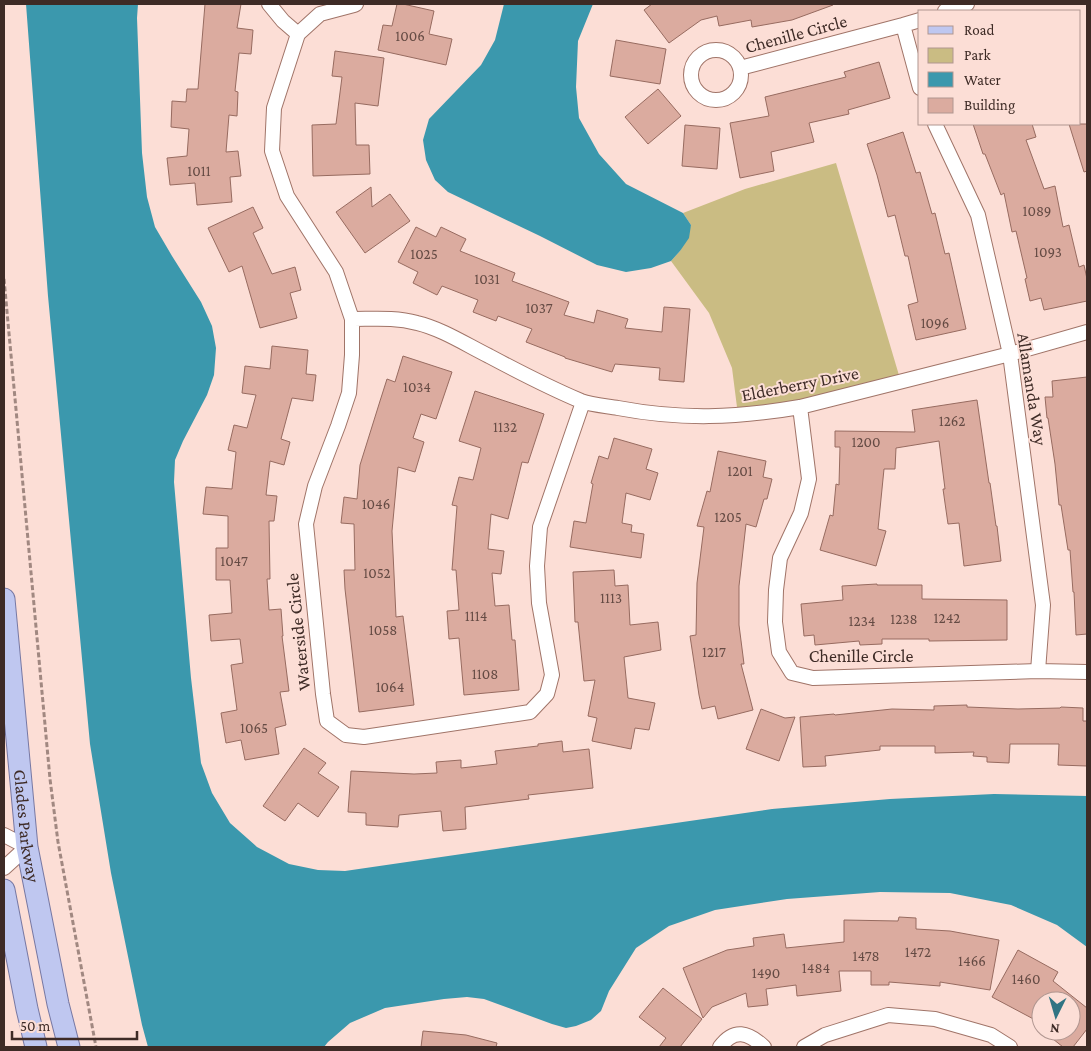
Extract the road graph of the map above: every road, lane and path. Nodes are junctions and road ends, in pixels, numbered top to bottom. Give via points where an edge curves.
1 (269, 4) edge
2 (356, 4) edge
3 (967, 4) edge
4 (947, 10) edge
5 (918, 21) edge
6 (903, 25) junction
7 (298, 34) junction
8 (740, 68) dead end
9 (918, 81) edge
10 (935, 125) edge
11 (4, 279) edge
12 (352, 319) junction
13 (1087, 332) edge
14 (1010, 354) junction
15 (584, 402) junction
16 (800, 407) junction
17 (4, 600) edge
18 (1038, 671) junction
19 (1087, 672) edge
20 (4, 835) edge
21 (27, 847) junction
22 (4, 868) edge
23 (4, 890) edge
24 (36, 1047) edge
25 (69, 1047) edge
26 (96, 1047) edge
27 (720, 1047) edge
28 (764, 1047) edge
29 (804, 1047) edge
30 (1010, 1047) edge

1 - 7 street
2 - 7 street, Waterside Circle via 320,14
3 - 4 street
5 - 6 street, Chenille Circle
6 - 8 street, Chenille Circle
6 - 9 street
7 - 12 street, Waterside Circle via 274,108 272,151 287,196 336,272
10 - 14 street, Allamanda Way via 978,215
11 - 26 path via 50,779 58,842
12 - 15 street, Elderberry Drive via 396,318 439,330
12 - 15 street, Waterside Circle via 349,393 315,486 306,524 327,721 346,735 364,737 530,712 547,694 552,675 539,603 540,528
13 - 14 street, Elderberry Drive
14 - 16 street, Elderberry Drive
14 - 18 street, Allamanda Way via 1043,605
15 - 16 street, Elderberry Drive via 686,416 764,413
16 - 18 street, Chenille Circle via 810,479 802,513 780,558 775,622 780,652 792,673 813,678
17 - 21 main road, Glades Parkway
18 - 19 street, Chenille Circle
20 - 21 street
21 - 22 street
21 - 25 main road, Glades Parkway
23 - 24 main road, Glades Parkway
27 - 28 street via 726,1038 744,1034
29 - 30 street via 825,1035 888,1015 935,1019 991,1035

